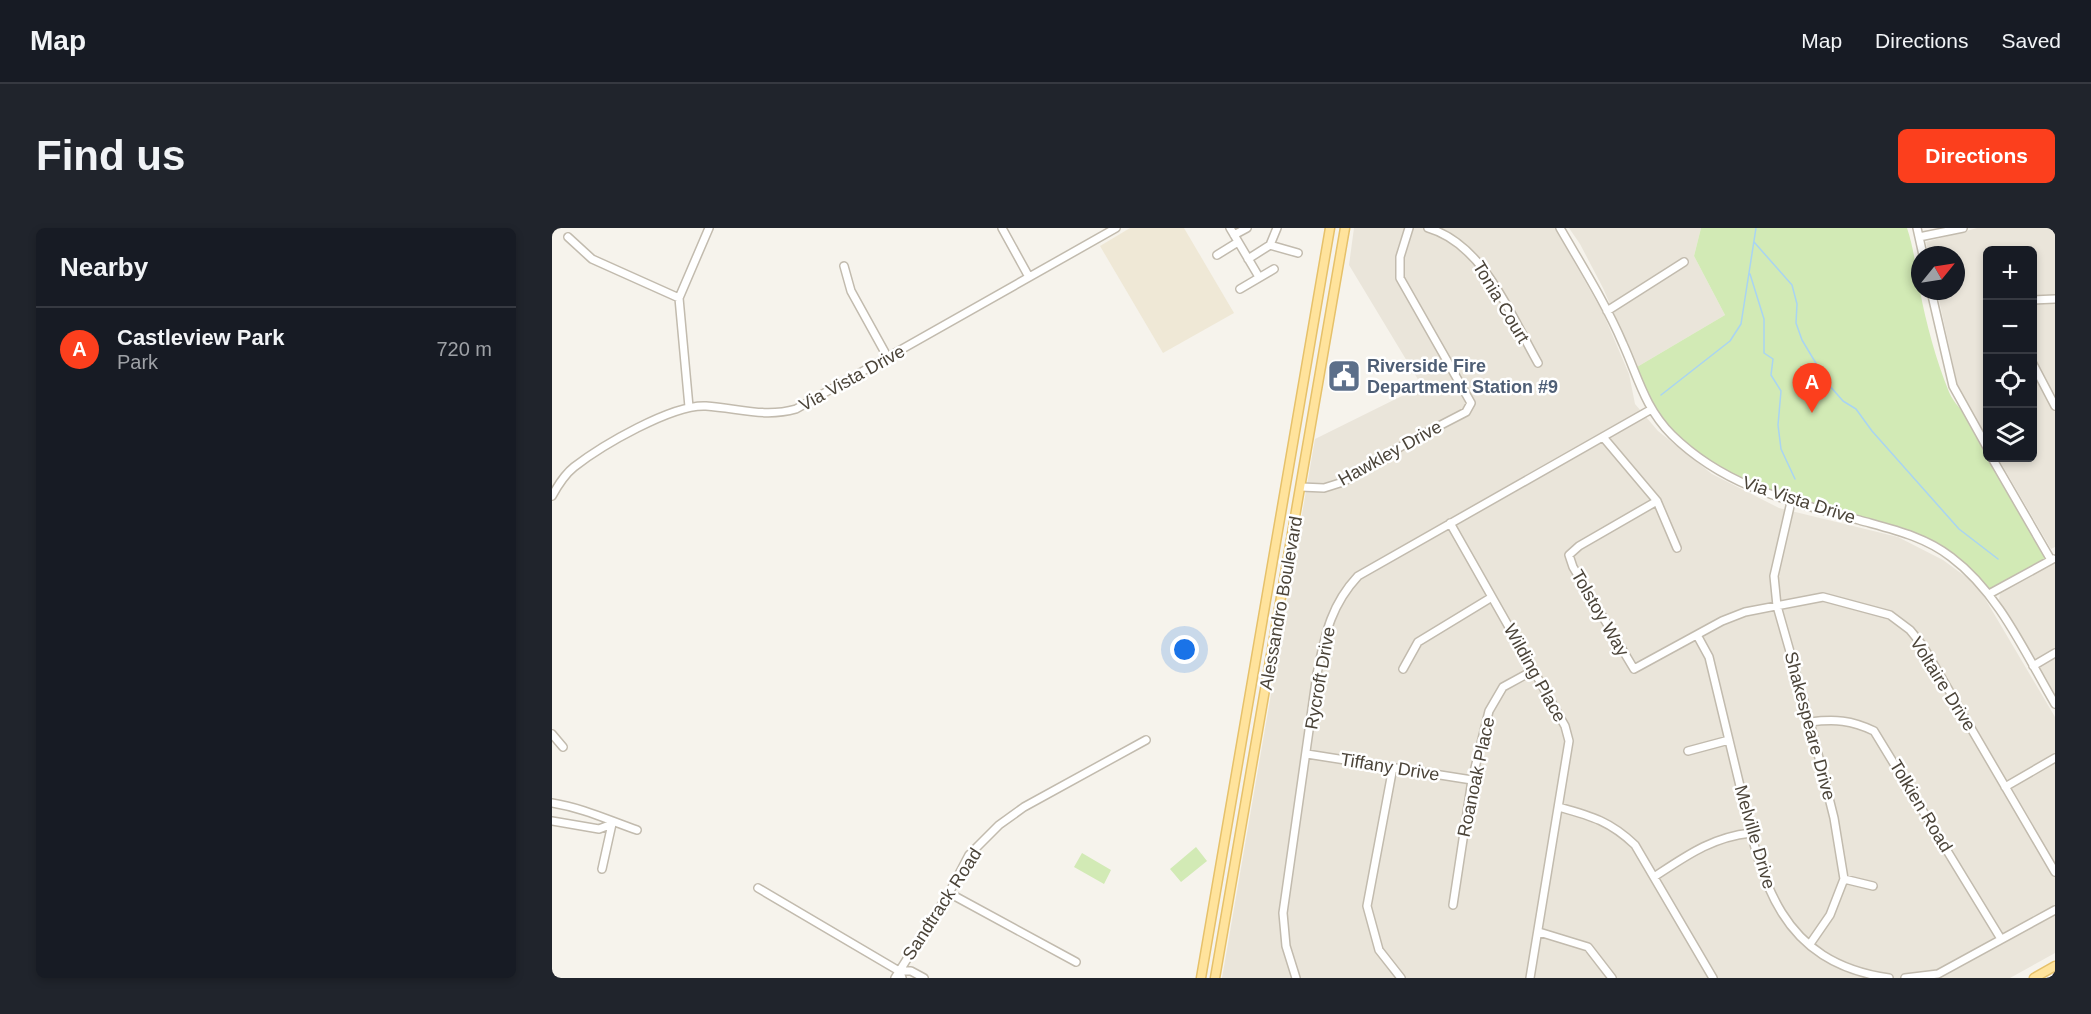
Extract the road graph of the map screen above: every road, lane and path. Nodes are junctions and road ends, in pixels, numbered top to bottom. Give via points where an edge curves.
1 (709, 228) edge
2 (1002, 228) edge
3 (1116, 228) edge
4 (1230, 228) edge
5 (1247, 228) edge
6 (1277, 228) edge
7 (1330, 228) edge
8 (1345, 228) edge
9 (1409, 228) edge
10 (1428, 228) edge
11 (1560, 228) edge
12 (1917, 228) edge
13 (1963, 228) edge
14 (568, 237) dead end
15 (1919, 237) junction
16 (1236, 239) junction
17 (1270, 245) junction
18 (1921, 246) edge
19 (1299, 254) dead end
20 (1217, 255) dead end
21 (1248, 259) junction
22 (1684, 262) dead end
23 (844, 266) dead end
24 (1274, 269) dead end
25 (1029, 277) junction
26 (1259, 277) junction
27 (1240, 289) dead end
28 (679, 298) junction
29 (2055, 299) edge
30 (1933, 300) edge
31 (2037, 300) edge
32 (1607, 311) junction
33 (888, 358) junction
34 (1538, 363) dead end
35 (2037, 372) edge
36 (2055, 406) edge
37 (689, 407) junction
38 (1650, 410) junction
39 (1603, 437) junction
40 (1983, 440) edge
41 (1994, 462) edge
42 (1301, 487) junction
43 (552, 496) edge
44 (1657, 501) junction
45 (1791, 502) junction
46 (1450, 523) junction
47 (1677, 548) dead end
48 (2053, 559) edge
49 (1989, 594) junction
50 (1492, 597) junction
51 (1777, 606) junction
52 (1697, 635) junction
53 (2055, 653) edge
54 (2033, 666) junction
55 (1403, 669) dead end
56 (1634, 669) joint
57 (1534, 670) junction
58 (2055, 704) edge
59 (1810, 722) junction
60 (552, 734) edge
61 (1146, 740) dead end
62 (1729, 740) junction
63 (563, 747) dead end
64 (1688, 751) dead end
65 (1308, 754) junction
66 (2055, 758) edge
67 (1393, 767) junction
68 (1472, 780) junction
69 (2005, 787) junction
70 (552, 803) edge
71 (1559, 807) junction
72 (552, 821) edge
73 (612, 824) junction
74 (637, 830) dead end
75 (1751, 833) junction
76 (602, 869) dead end
77 (2055, 872) edge
78 (1654, 877) junction
79 (1844, 879) junction
80 (1873, 886) dead end
81 (758, 888) dead end
82 (949, 893) junction
83 (1453, 904) dead end
84 (2055, 910) edge
85 (1539, 932) junction
86 (2001, 939) junction
87 (1810, 944) junction
88 (1076, 962) dead end
89 (2055, 966) edge
90 (899, 976) edge
91 (1864, 976) edge
92 (1939, 976) edge
93 (924, 978) edge
94 (1201, 978) edge
95 (1215, 978) edge
96 (1296, 978) edge
97 (1401, 978) edge
98 (1530, 978) edge
99 (1612, 978) edge
100 (1713, 978) edge
101 (1889, 978) edge
102 (1905, 978) edge
103 (2034, 978) edge

1 - 28 street
2 - 25 street
3 - 25 street, Via Vista Drive
4 - 16 street
5 - 16 street
6 - 17 street
7 - 94 main road, Alessandro Boulevard
8 - 42 main road, Alessandro Boulevard
9 - 42 street, Hawkley Drive via 1400,257 1400,278 1471,403 1466,412 1343,482 1324,488
10 - 34 street, Tonia Court via 1443,232 1467,248 1483,268
11 - 32 street, Via Vista Drive
12 - 15 street
13 - 15 street
14 - 28 street via 592,259
15 - 18 street
16 - 20 street
16 - 21 street
17 - 19 street
17 - 21 street
21 - 26 street
22 - 32 street
23 - 33 street via 851,291
24 - 26 street
25 - 33 street, Via Vista Drive
26 - 27 street
28 - 37 street
29 - 31 street
30 - 40 street via 1953,386
32 - 38 street, Via Vista Drive
33 - 37 street, Via Vista Drive via 781,414
35 - 36 street
37 - 43 street, Via Vista Drive via 658,417 572,468
38 - 39 street, Rycroft Drive
38 - 45 street, Via Vista Drive via 1698,457 1752,489
39 - 44 street
39 - 46 street, Rycroft Drive
41 - 48 street
42 - 95 main road, Alessandro Boulevard
44 - 47 street
44 - 56 street, Tolstoy Way via 1569,555
45 - 49 street, Via Vista Drive via 1923,540 1950,556
45 - 51 street, Shakespeare Drive via 1774,576
46 - 50 street, Wilding Place
46 - 65 street, Rycroft Drive via 1358,576 1342,593 1324,639
48 - 49 street
49 - 54 street, Via Vista Drive
50 - 55 street via 1418,642
50 - 57 street, Wilding Place
51 - 52 street, Voltaire Drive via 1745,612
51 - 59 street, Shakespeare Drive
51 - 69 street, Voltaire Drive via 1823,597 1890,615 1903,625 1923,646
52 - 56 street, Voltaire Drive
52 - 62 street, Melville Drive via 1709,657
53 - 54 street
54 - 58 street, Via Vista Drive
57 - 68 street, Roanoak Place via 1503,687 1489,711
57 - 71 street, Wilding Place via 1565,726 1569,741
59 - 79 street, Shakespeare Drive via 1834,818
59 - 86 street, Tolkien Road via 1838,719 1874,731
60 - 63 street
61 - 82 street, Sandtrack Road via 1024,807 999,825 969,855
62 - 64 street
62 - 75 street, Melville Drive
65 - 67 street, Tiffany Drive
65 - 96 street, Rycroft Drive via 1282,913 1286,946
66 - 69 street
67 - 68 street, Tiffany Drive
67 - 97 street via 1367,906 1379,950
68 - 83 street, Roanoak Place
69 - 77 street, Voltaire Drive
70 - 73 street via 583,808
71 - 78 street via 1601,819 1621,831 1635,845
71 - 85 street, Wilding Place
72 - 73 street via 599,829
73 - 74 street
73 - 76 street
75 - 78 street via 1731,835 1702,846
75 - 87 street, Melville Drive via 1765,884 1775,904 1796,933
78 - 100 street
79 - 80 street
79 - 87 street via 1830,915
81 - 90 street
82 - 88 street
82 - 90 street, Sandtrack Road
84 - 86 street
85 - 98 street, Wilding Place
85 - 99 street via 1587,947
86 - 92 street
87 - 91 street, Melville Drive
89 - 103 main road
90 - 93 street via 911,971
91 - 101 street, Melville Drive
92 - 102 street

